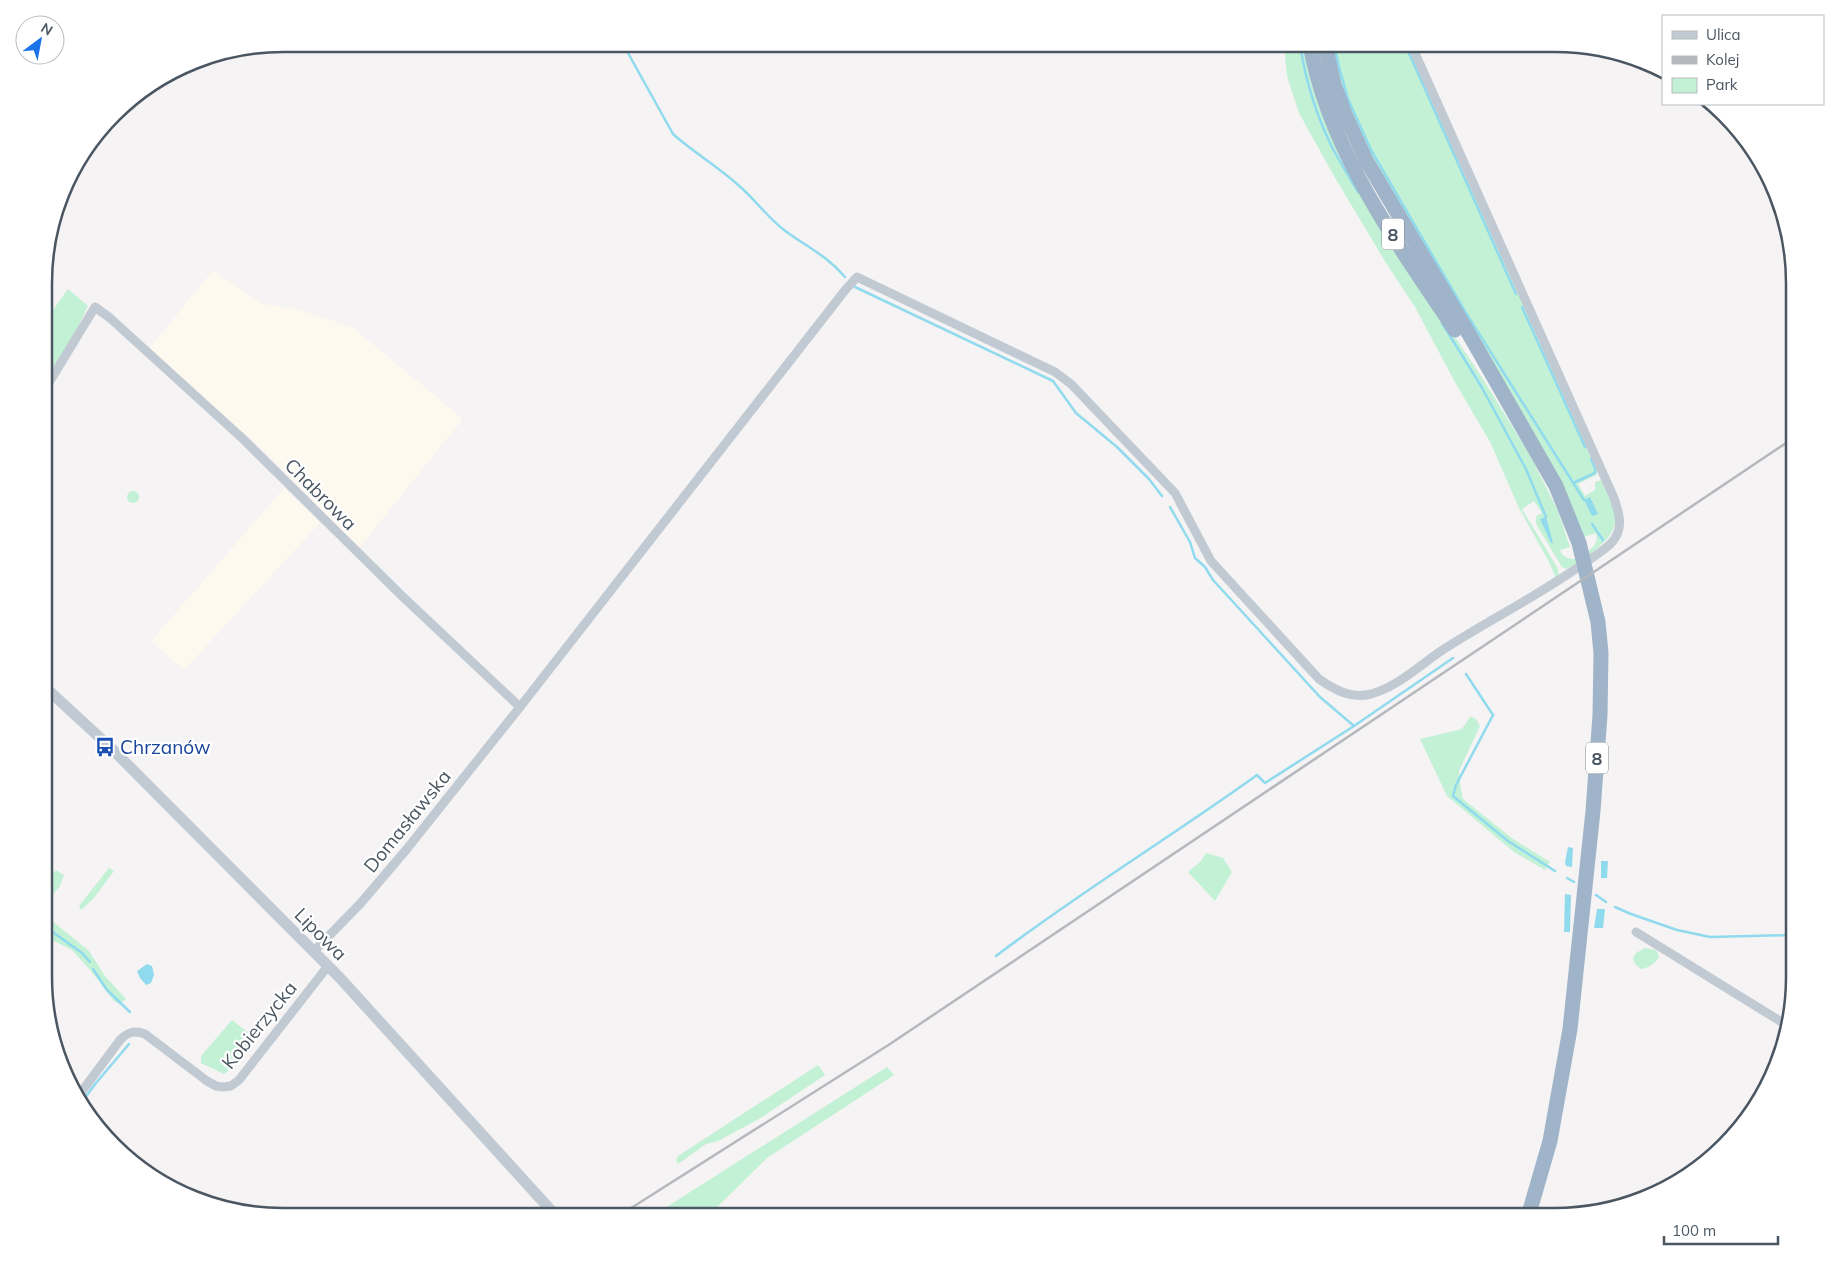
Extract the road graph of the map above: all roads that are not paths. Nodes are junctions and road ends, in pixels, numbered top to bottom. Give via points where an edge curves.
1 (1312, 52) edge
2 (1327, 52) edge
3 (1414, 52) edge
4 (52, 378) edge
5 (1509, 407) junction
6 (52, 694) edge
7 (520, 708) junction
8 (1636, 932) dead end
9 (314, 951) junction
10 (328, 966) junction
11 (1782, 1022) edge
12 (82, 1091) edge
13 (549, 1208) edge
14 (1531, 1208) edge

1 - 5 highway, 8 via 1321,95 1352,164 1381,216
2 - 5 highway, 8 via 1342,107 1366,160
3 - 7 street, Domasławska via 1614,498 1621,525 1613,542 1601,551 1382,691 1354,696 1340,693 1319,679 1211,561 1175,493 1071,384 1055,372 857,277
4 - 7 street, Chabrowa via 95,307 243,439
5 - 14 highway, 8 via 1556,486 1579,542 1595,606 1601,653 1593,811 1573,1006 1550,1140
6 - 9 street, Lipowa via 111,748
7 - 9 street, Domasławska via 406,850
8 - 11 street
9 - 10 street, Lipowa
10 - 12 street, Kobierzycka via 257,1059 231,1086 216,1086 207,1081 145,1034 135,1031 120,1040
10 - 13 street, Lipowa

